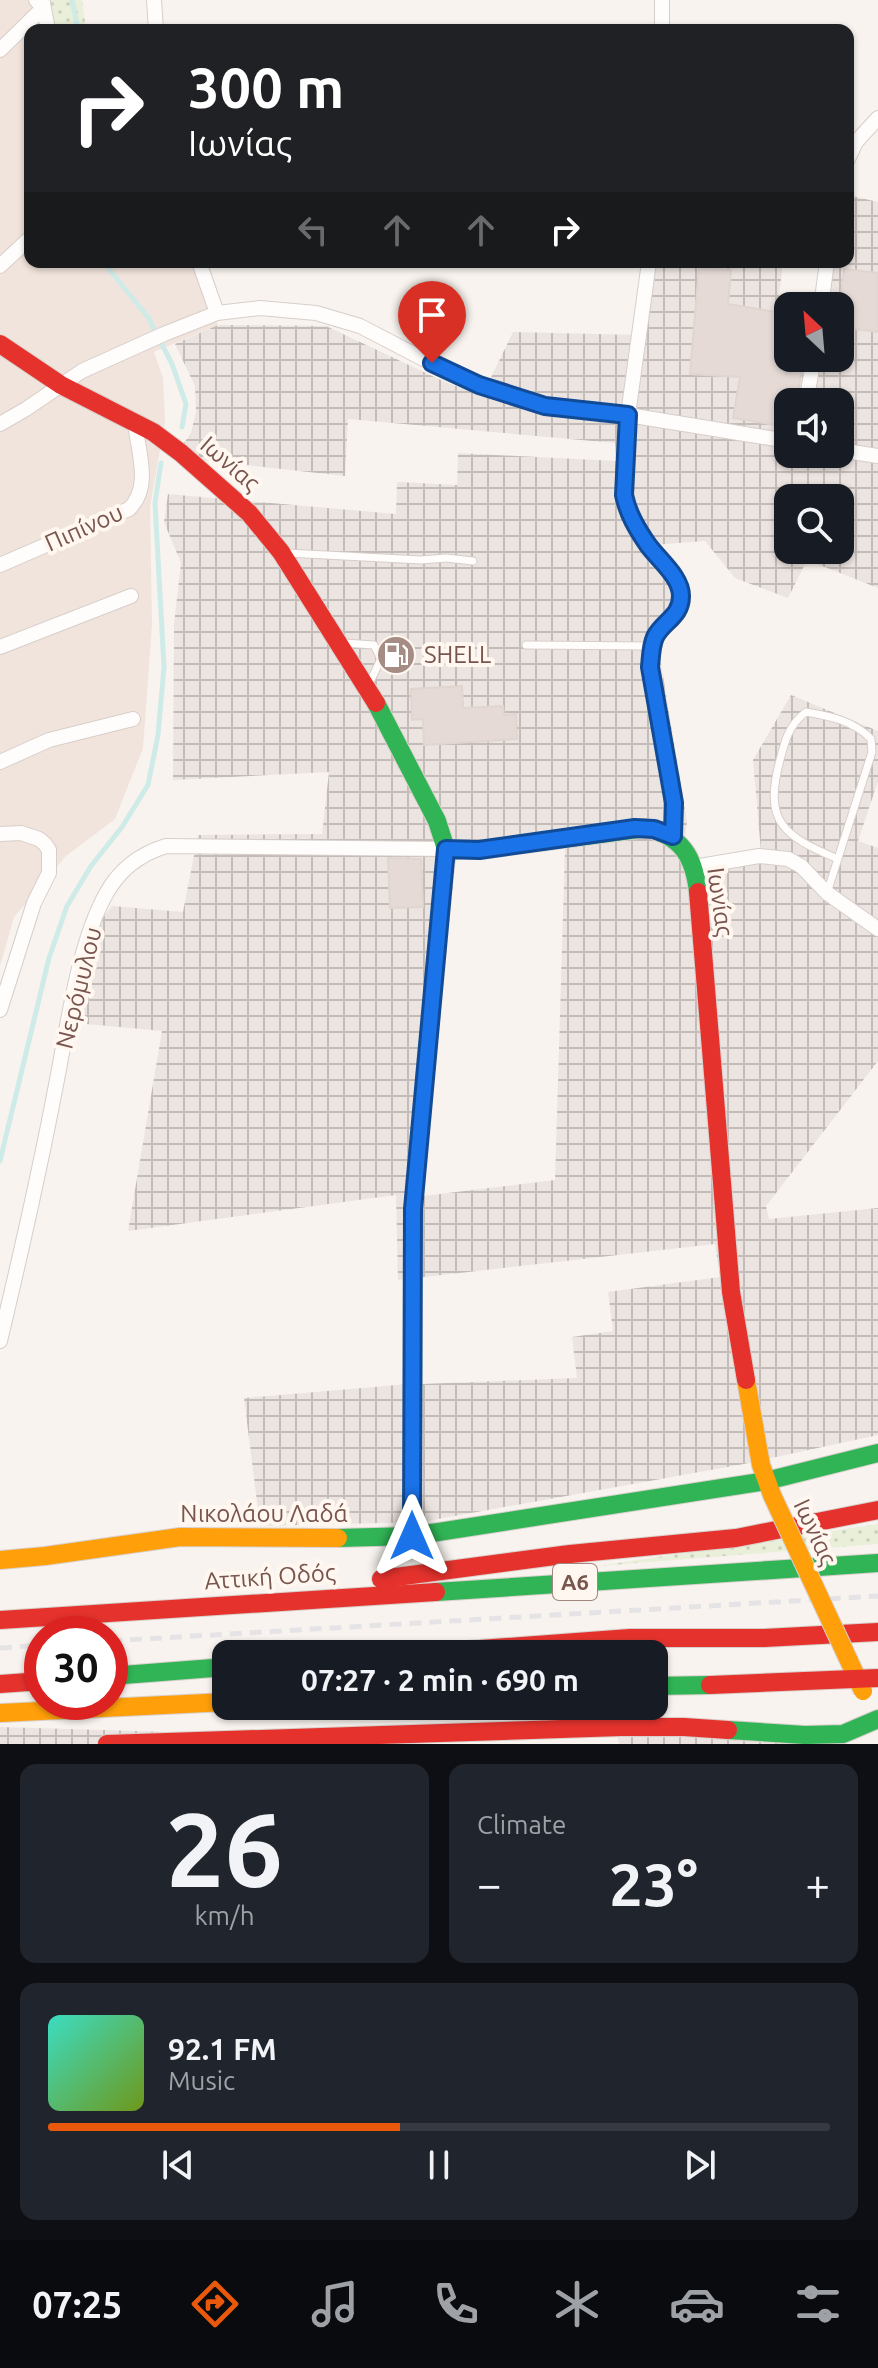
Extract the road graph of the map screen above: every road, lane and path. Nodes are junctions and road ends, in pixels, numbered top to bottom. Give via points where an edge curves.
1 (154, 0) edge
2 (662, 0) edge
3 (41, 3) edge
4 (46, 24) edge
5 (156, 24) edge
6 (662, 24) edge
7 (0, 50) edge
8 (878, 118) edge
9 (854, 146) edge
10 (24, 244) edge
11 (0, 266) edge
12 (201, 268) edge
13 (648, 268) edge
14 (826, 268) edge
15 (823, 292) edge
16 (217, 313) junction
17 (0, 344) edge
18 (61, 385) junction
19 (628, 415) junction
20 (135, 423) junction
21 (0, 424) edge
22 (774, 439) edge
23 (854, 452) edge
24 (878, 456) edge
25 (281, 552) junction
26 (473, 561) dead end
27 (0, 565) edge
28 (131, 596) dead end
29 (339, 643) junction
30 (526, 645) dead end
31 (652, 646) junction
32 (0, 647) edge
33 (367, 688) junction
34 (133, 719) dead end
35 (0, 762) edge
36 (0, 834) edge
37 (673, 836) junction
38 (446, 849) junction
39 (838, 859) junction
40 (694, 867) junction
41 (827, 893) junction
42 (878, 929) edge
43 (6, 965) edge
44 (0, 1010) edge
45 (0, 1341) edge
46 (878, 1453) edge
47 (769, 1488) junction
48 (878, 1510) edge
49 (412, 1536) junction
50 (0, 1560) edge
51 (878, 1563) edge
52 (271, 1601) junction
53 (0, 1620) edge
54 (878, 1632) edge
55 (764, 1638) junction
56 (603, 1640) edge
57 (868, 1651) dead end
58 (212, 1668) edge
59 (128, 1675) edge
60 (878, 1678) edge
61 (24, 1682) edge
62 (0, 1684) edge
63 (668, 1686) edge
64 (212, 1703) edge
65 (0, 1713) edge
66 (876, 1724) edge
67 (408, 1740) edge
68 (107, 1744) edge

1 - 5 street
2 - 6 street
3 - 4 street
3 - 7 street
8 - 9 street
10 - 11 street
12 - 16 street
13 - 19 street
14 - 15 street
16 - 18 street
16 - 19 street via 260,308 316,313 360,326 500,393 545,406
17 - 18 main road, Ιωνίας
18 - 20 main road, Ιωνίας
18 - 21 street
19 - 22 street
19 - 31 street via 626,507 681,593 676,615 656,634
20 - 25 main road, Ιωνίας via 181,453 249,513
20 - 27 street, Πιπίνου via 142,471 138,501
23 - 24 street
25 - 26 lane
25 - 29 main road, Ιωνίας
28 - 32 street
29 - 33 main road, Ιωνίας
29 - 33 lane via 374,645 381,659
30 - 31 lane
31 - 37 street via 650,667 674,803
33 - 38 main road, Ιωνίας via 437,821
34 - 35 street via 49,740
36 - 43 street via 21,833 39,839 49,850 49,873
37 - 38 main road via 635,828 479,850
37 - 40 main road, Ιωνίας
38 - 45 street, Νερόμυλου via 166,846 130,863 106,893 88,936
38 - 49 street via 413,1209
39 - 39 lane via 872,752 871,739 860,728 806,712 786,734 773,803 789,833
39 - 41 lane
40 - 41 street via 759,856 788,859
40 - 47 main road, Ιωνίας via 731,1292
41 - 42 street
43 - 44 street
46 - 47 main road, Νικολάου Λαδά
47 - 49 main road, Νικολάου Λαδά
47 - 66 main road, Ιωνίας, bridge
48 - 52 main road via 736,1538 376,1579
49 - 50 main road, Νικολάου Λαδά via 180,1537
51 - 52 main road, Αττική Οδός / Α6
52 - 53 main road, Αττική Οδός / Α6
54 - 55 main road
55 - 56 main road
55 - 57 main road
58 - 59 main road
60 - 63 main road, bridge
61 - 62 main road
64 - 65 main road
66 - 67 main road via 843,1734 621,1727
67 - 68 main road

